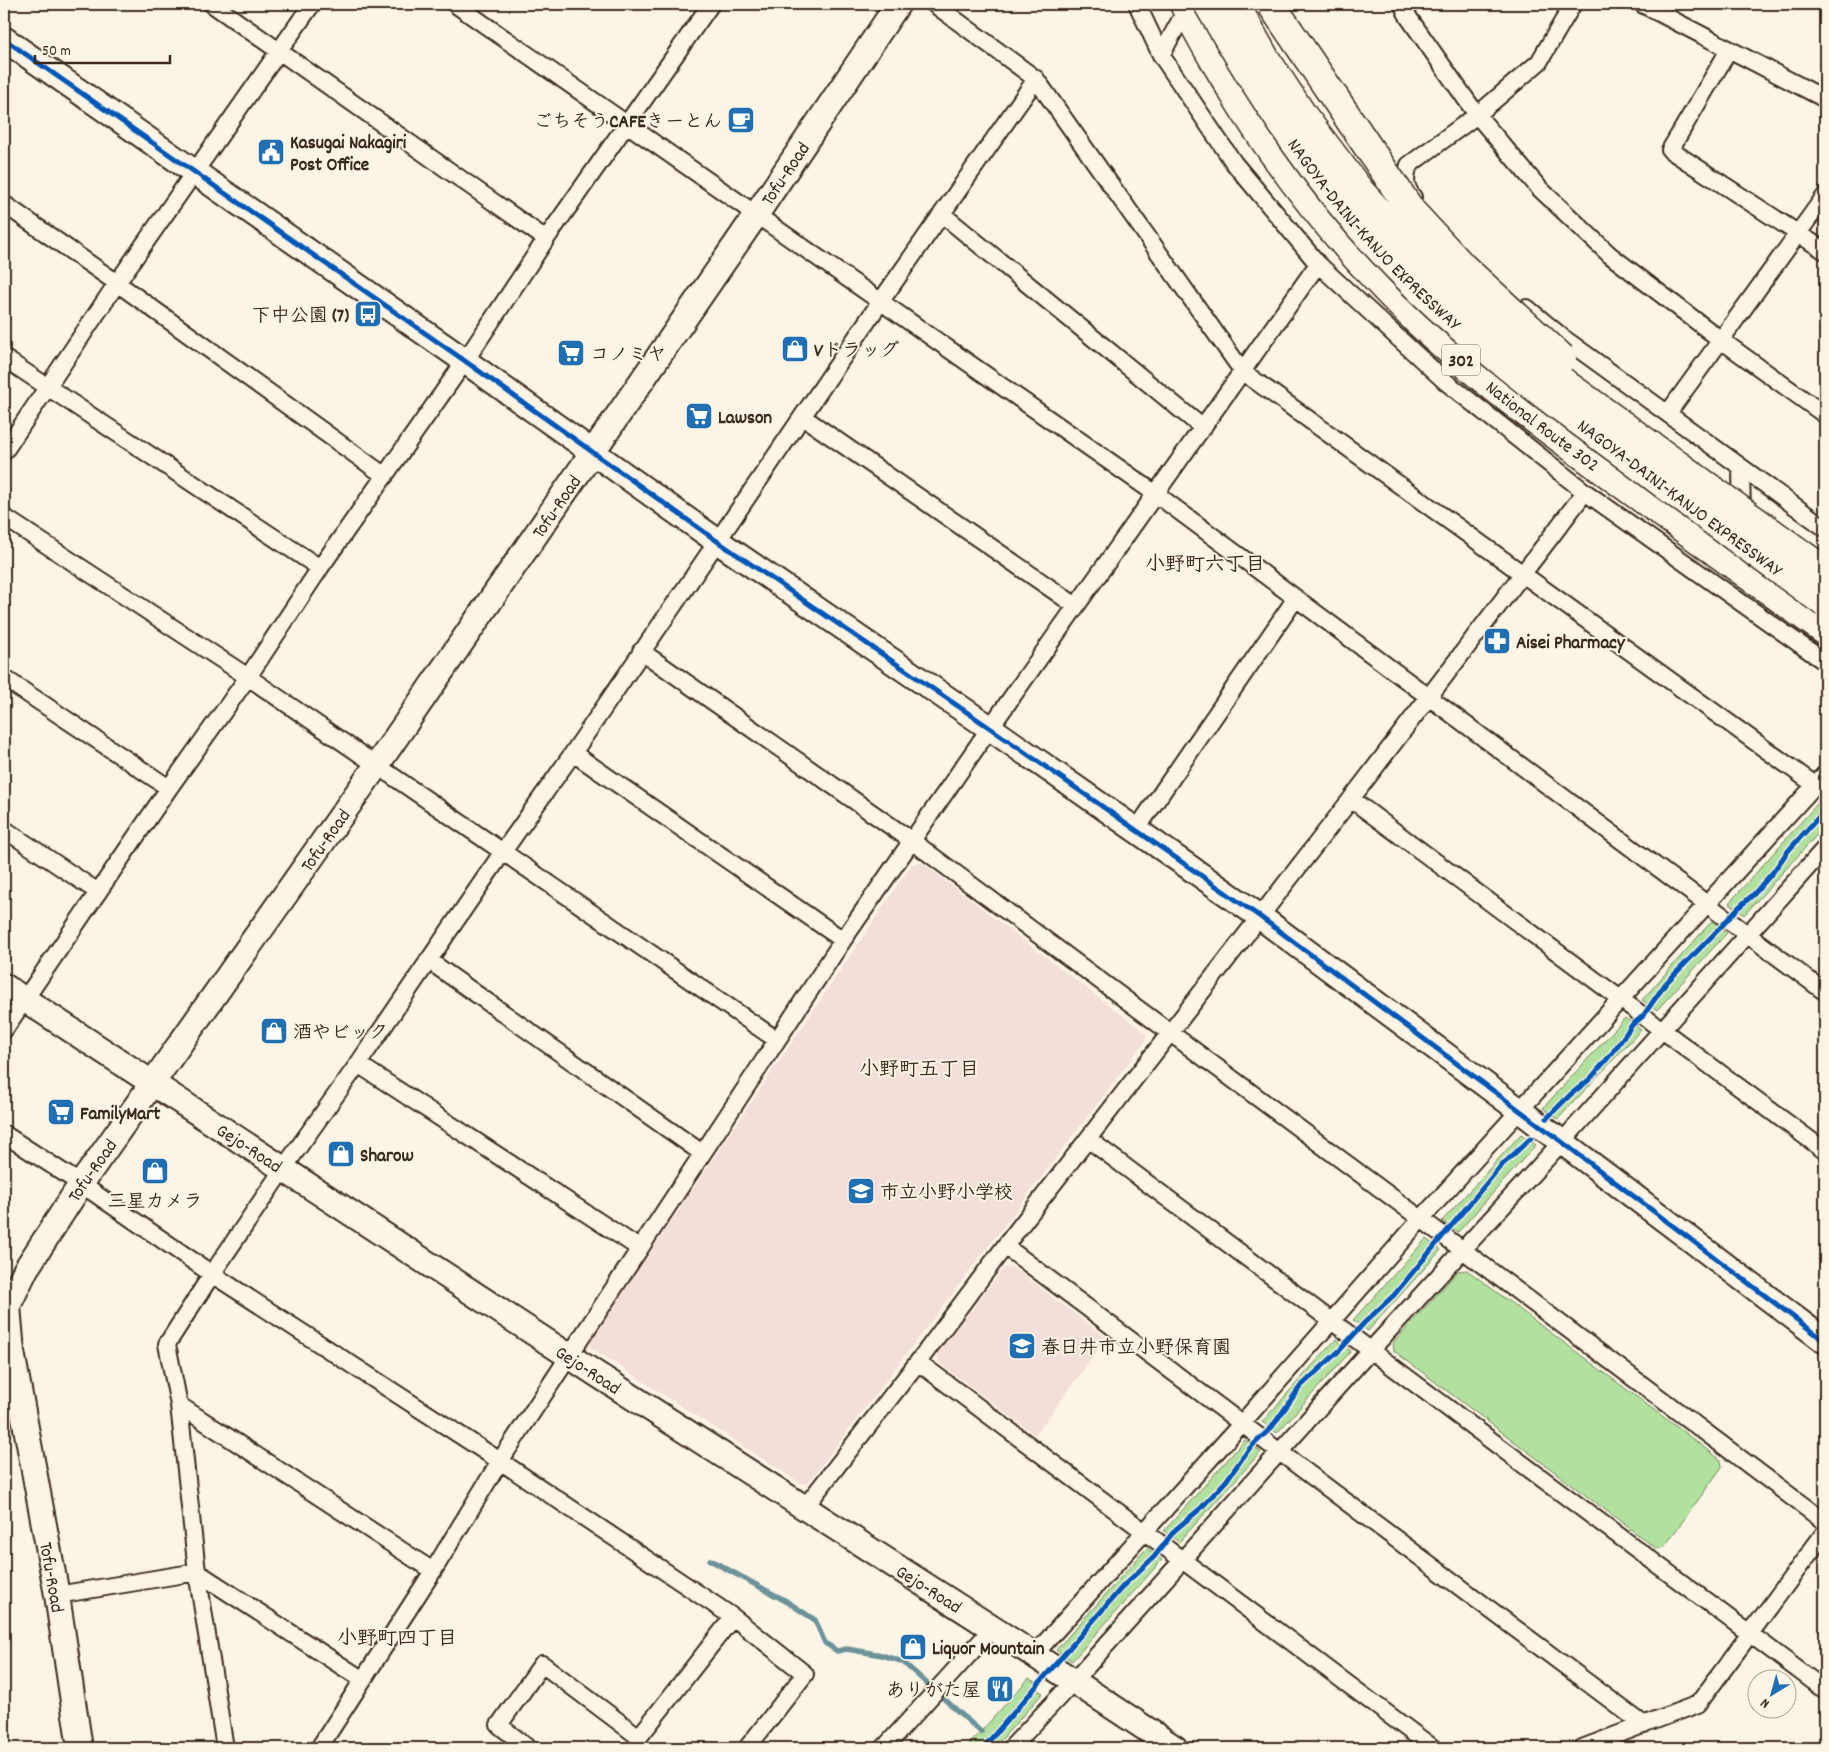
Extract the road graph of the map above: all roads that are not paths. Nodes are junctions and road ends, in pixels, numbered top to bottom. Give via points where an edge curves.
1 (212, 4) edge
2 (312, 4) edge
3 (455, 4) edge
4 (898, 4) edge
5 (934, 4) edge
6 (1137, 4) edge
7 (1235, 4) edge
8 (1271, 4) edge
9 (1402, 4) edge
10 (1573, 4) edge
11 (1642, 4) edge
12 (705, 6) edge
13 (1193, 6) edge
14 (4, 39) edge
15 (1729, 50) junction
16 (280, 51) junction
17 (1161, 55) junction
18 (1036, 79) junction
19 (1825, 99) edge
20 (1477, 115) junction
21 (628, 126) junction
22 (195, 172) junction
23 (1825, 196) edge
24 (4, 204) edge
25 (942, 214) junction
26 (756, 215) junction
27 (1798, 233) junction
28 (546, 239) junction
29 (1825, 251) edge
30 (1318, 264) junction
31 (117, 283) junction
32 (881, 301) junction
33 (1721, 340) junction
34 (4, 358) edge
35 (465, 361) junction
36 (1243, 372) junction
37 (47, 387) junction
38 (1668, 413) junction
39 (1825, 415) edge
40 (803, 417) junction
41 (1203, 428) junction
42 (4, 452) edge
43 (592, 452) junction
44 (1741, 467) junction
45 (385, 476) junction
46 (1585, 492) junction
47 (1156, 494) junction
48 (4, 517) edge
49 (1825, 528) edge
50 (717, 541) junction
51 (1816, 564) edge
52 (320, 568) junction
53 (1745, 572) junction
54 (1522, 574) junction
55 (1296, 598) junction
56 (1825, 603) edge
57 (1076, 606) junction
58 (1825, 631) edge
59 (641, 651) junction
60 (1825, 662) edge
61 (248, 677) junction
62 (4, 678) edge
63 (1429, 697) junction
64 (990, 728) junction
65 (573, 752) junction
66 (376, 766) junction
67 (1820, 780) edge
68 (169, 788) junction
69 (1351, 798) junction
70 (4, 829) edge
71 (1136, 830) junction
72 (912, 841) junction
73 (1825, 848) edge
74 (502, 853) junction
75 (98, 892) junction
76 (1706, 905) junction
77 (1259, 916) junction
78 (1747, 935) junction
79 (843, 940) junction
80 (428, 960) junction
81 (4, 986) edge
82 (1825, 992) edge
83 (1620, 999) junction
84 (25, 1000) junction
85 (4, 1030) edge
86 (1661, 1030) junction
87 (1170, 1033) junction
88 (777, 1040) junction
89 (358, 1064) junction
90 (152, 1084) junction
91 (1519, 1111) junction
92 (4, 1134) edge
93 (1088, 1139) junction
94 (1562, 1142) junction
95 (1825, 1151) edge
96 (702, 1153) junction
97 (283, 1169) junction
98 (81, 1184) junction
99 (1421, 1219) junction
100 (1005, 1246) junction
101 (640, 1248) junction
102 (1463, 1250) junction
103 (212, 1274) junction
104 (1332, 1320) junction
105 (1825, 1341) edge
106 (1370, 1351) junction
107 (568, 1355) junction
108 (918, 1362) junction
109 (179, 1406) junction
110 (1243, 1422) junction
111 (1280, 1450) junction
112 (500, 1461) junction
113 (804, 1507) junction
114 (1825, 1522) edge
115 (1144, 1531) junction
116 (1825, 1532) edge
117 (1182, 1560) junction
118 (433, 1571) junction
119 (197, 1572) junction
120 (57, 1595) junction
121 (734, 1617) junction
122 (992, 1629) junction
123 (1751, 1635) junction
124 (1034, 1655) junction
125 (363, 1680) junction
126 (1073, 1682) junction
127 (1825, 1690) edge
128 (1644, 1726) junction
129 (517, 1745) edge
130 (80, 1748) edge
131 (225, 1748) edge
132 (319, 1748) edge
133 (747, 1748) edge
134 (884, 1748) edge
135 (1011, 1748) edge
136 (1175, 1748) edge
137 (1432, 1748) edge
138 (1582, 1748) edge

1 - 16 street
2 - 16 street
3 - 21 street
4 - 26 street, Tofu-Road
5 - 18 street
6 - 17 street
7 - 51 highway, NAGOYA-DAINI-KANJO EXPRESSWAY, bridge via 1304,117 1360,191 1420,258 1480,316 1567,385
8 - 51 highway, bridge via 1412,212 1463,267 1577,372
9 - 20 street
10 - 20 street via 1539,62
11 - 15 street
12 - 21 street
13 - 17 street
13 - 53 highway, National Route 302 / 302 via 1245,112 1282,166 1326,221 1406,310 1526,413
13 - 56 highway, NAGOYA-DAINI-KANJO EXPRESSWAY, bridge via 1244,67 1288,134 1341,204 1398,269 1466,333 1554,403
14 - 22 street
15 - 19 street
15 - 27 street via 1670,150
16 - 22 street
16 - 28 street
17 - 30 street via 1234,162
18 - 25 street
18 - 36 street
20 - 33 street via 1539,188 1610,255
20 - 38 street via 1409,165 1405,178 1410,193 1447,236 1493,281 1562,337
21 - 26 street
21 - 28 street
22 - 31 street
22 - 35 street
23 - 27 street
24 - 31 street
25 - 32 street
25 - 41 street
26 - 32 street
26 - 43 street, Tofu-Road
27 - 29 street
27 - 33 street
28 - 35 street
30 - 36 street
30 - 46 street via 1446,382
31 - 37 street
31 - 45 street
32 - 40 street
32 - 47 street
33 - 38 street
33 - 39 street
34 - 37 street
35 - 43 street
35 - 45 street
36 - 41 street
36 - 54 street
37 - 42 street
37 - 52 street
38 - 44 street
40 - 50 street
40 - 57 street
41 - 47 street
43 - 50 street
43 - 66 street, Tofu-Road
44 - 49 street
44 - 53 street
45 - 52 street
46 - 54 street
46 - 60 street
47 - 55 street
47 - 57 street
48 - 61 street
50 - 59 street
50 - 64 street
52 - 61 street
53 - 58 highway, National Route 302 / 302
54 - 63 street
54 - 67 street
55 - 63 street
55 - 71 street
57 - 64 street
59 - 65 street
59 - 72 street
61 - 66 street
61 - 68 street
62 - 68 street
63 - 69 street
63 - 76 street
64 - 71 street
64 - 72 street
65 - 74 street
65 - 79 street
66 - 74 street
66 - 90 street, Tofu-Road
67 - 76 street
68 - 75 street
69 - 77 street
69 - 83 street
70 - 75 street
71 - 77 street
72 - 79 street
72 - 87 street
73 - 78 street
74 - 80 street
74 - 88 street
75 - 84 street
76 - 78 street
76 - 83 street
77 - 87 street
77 - 91 street
78 - 82 street
78 - 86 street
79 - 88 street
80 - 89 street
80 - 96 street
81 - 84 street, Gejo-Road
83 - 86 street
83 - 91 street
84 - 85 street
84 - 90 street, Gejo-Road
86 - 94 street
86 - 95 street
87 - 93 street
87 - 99 street
88 - 96 street
89 - 97 street
89 - 101 street
90 - 97 street, Gejo-Road
90 - 98 street, Tofu-Road
91 - 94 street
91 - 99 street
92 - 98 street
93 - 100 street
93 - 104 street
94 - 102 street
94 - 105 street
96 - 101 street
97 - 103 street
97 - 107 street, Gejo-Road
98 - 103 street
98 - 120 street, Tofu-Road via 26,1269 8,1306 12,1352
99 - 102 street
99 - 104 street
100 - 108 street
100 - 110 street
101 - 107 street
102 - 106 street
102 - 114 street
103 - 109 street via 168,1344
103 - 112 street
104 - 106 street
104 - 110 street
106 - 111 street
106 - 123 street
107 - 112 street
107 - 113 street, Gejo-Road
108 - 113 street
108 - 115 street
109 - 118 street
109 - 119 street
110 - 111 street
110 - 115 street
111 - 117 street
111 - 128 street
112 - 118 street
112 - 121 street
113 - 122 street, Gejo-Road
115 - 117 street
115 - 124 street
116 - 123 street
117 - 126 street
117 - 137 street
118 - 125 street
119 - 120 street
119 - 125 street
119 - 131 street
120 - 130 street, Tofu-Road
121 - 129 street via 639,1737 542,1664 499,1725
121 - 133 street via 805,1674
122 - 124 street, Gejo-Road
122 - 134 street
123 - 127 street
123 - 128 street via 1698,1704
124 - 126 street, Gejo-Road
125 - 132 street
126 - 135 street
126 - 136 street, Gejo-Road
128 - 138 street

